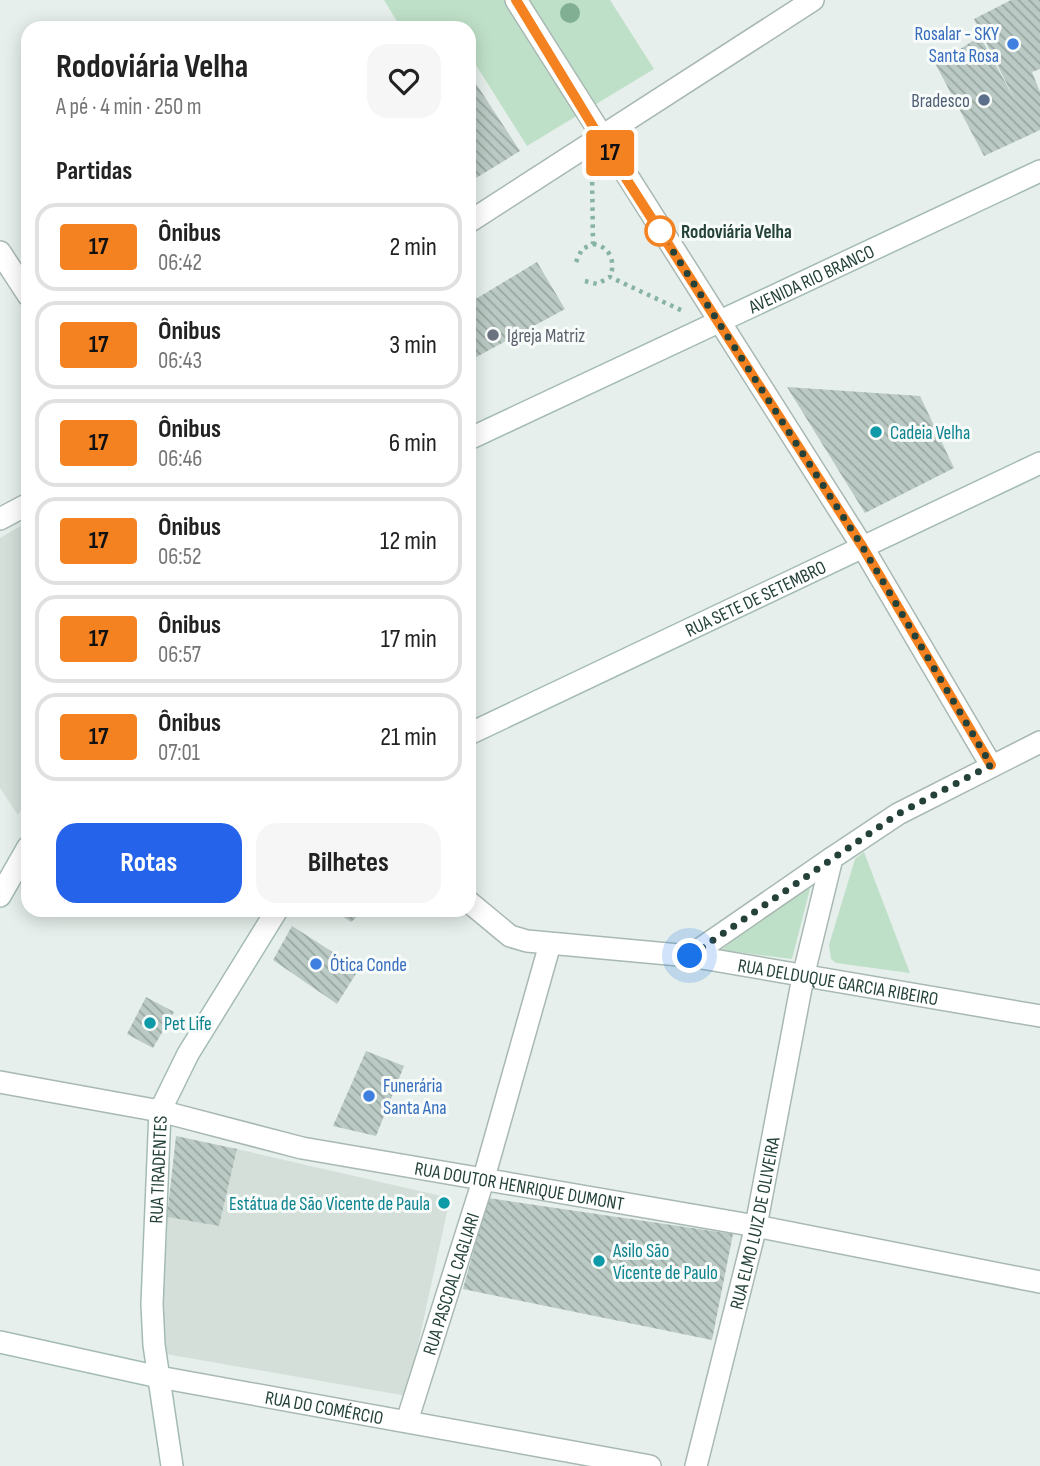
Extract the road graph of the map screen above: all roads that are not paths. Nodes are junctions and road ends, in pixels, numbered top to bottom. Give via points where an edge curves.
1 (516, 0) edge
2 (813, 0) edge
3 (600, 138) junction
4 (1040, 171) edge
5 (476, 218) edge
6 (0, 252) edge
7 (21, 284) edge
8 (719, 323) junction
9 (476, 436) edge
10 (1040, 463) edge
11 (21, 508) edge
12 (0, 519) edge
13 (862, 546) junction
14 (476, 731) edge
15 (1040, 742) edge
16 (991, 765) junction
17 (21, 858) edge
18 (832, 858) junction
19 (2, 887) edge
20 (476, 907) edge
21 (273, 917) edge
22 (550, 944) junction
23 (690, 956) junction
24 (803, 977) junction
25 (1040, 1016) edge
26 (0, 1082) edge
27 (160, 1111) junction
28 (484, 1181) junction
29 (756, 1226) junction
30 (1040, 1282) edge
31 (0, 1342) edge
32 (159, 1377) junction
33 (407, 1422) junction
34 (172, 1466) edge
35 (650, 1466) edge
36 (696, 1466) edge

1 - 3 street
2 - 3 street
3 - 5 street
3 - 8 street
4 - 8 street, AVENIDA RIO BRANCO
6 - 7 street
8 - 9 street, AVENIDA RIO BRANCO
8 - 13 street
10 - 13 street, RUA SETE DE SETEMBRO
11 - 12 street
13 - 14 street, RUA SETE DE SETEMBRO
13 - 16 street
15 - 16 street
16 - 18 street via 898,814
17 - 19 street
18 - 23 street
18 - 24 street, RUA ELMO LUIZ DE OLIVEIRA
20 - 22 street, RUA DELDUQUE GARCIA RIBEIRO via 510,936
21 - 27 street, RUA TIRADENTES via 188,1054
22 - 23 street, RUA DELDUQUE GARCIA RIBEIRO
22 - 28 street, RUA PASCOAL CAGLIARI
23 - 24 street, RUA DELDUQUE GARCIA RIBEIRO
24 - 25 street, RUA DELDUQUE GARCIA RIBEIRO
24 - 29 street, RUA ELMO LUIZ DE OLIVEIRA
26 - 27 street, RUA DOUTOR HENRIQUE DUMONT
27 - 28 street, RUA DOUTOR HENRIQUE DUMONT via 302,1148
27 - 32 street, RUA TIRADENTES via 152,1304
28 - 29 street, RUA DOUTOR HENRIQUE DUMONT
28 - 33 street, RUA PASCOAL CAGLIARI
29 - 30 street, RUA DOUTOR HENRIQUE DUMONT
29 - 36 street, RUA ELMO LUIZ DE OLIVEIRA
31 - 32 street, RUA DO COMÉRCIO
32 - 33 street, RUA DO COMÉRCIO
32 - 34 street, RUA TIRADENTES
33 - 35 street, RUA DO COMÉRCIO

